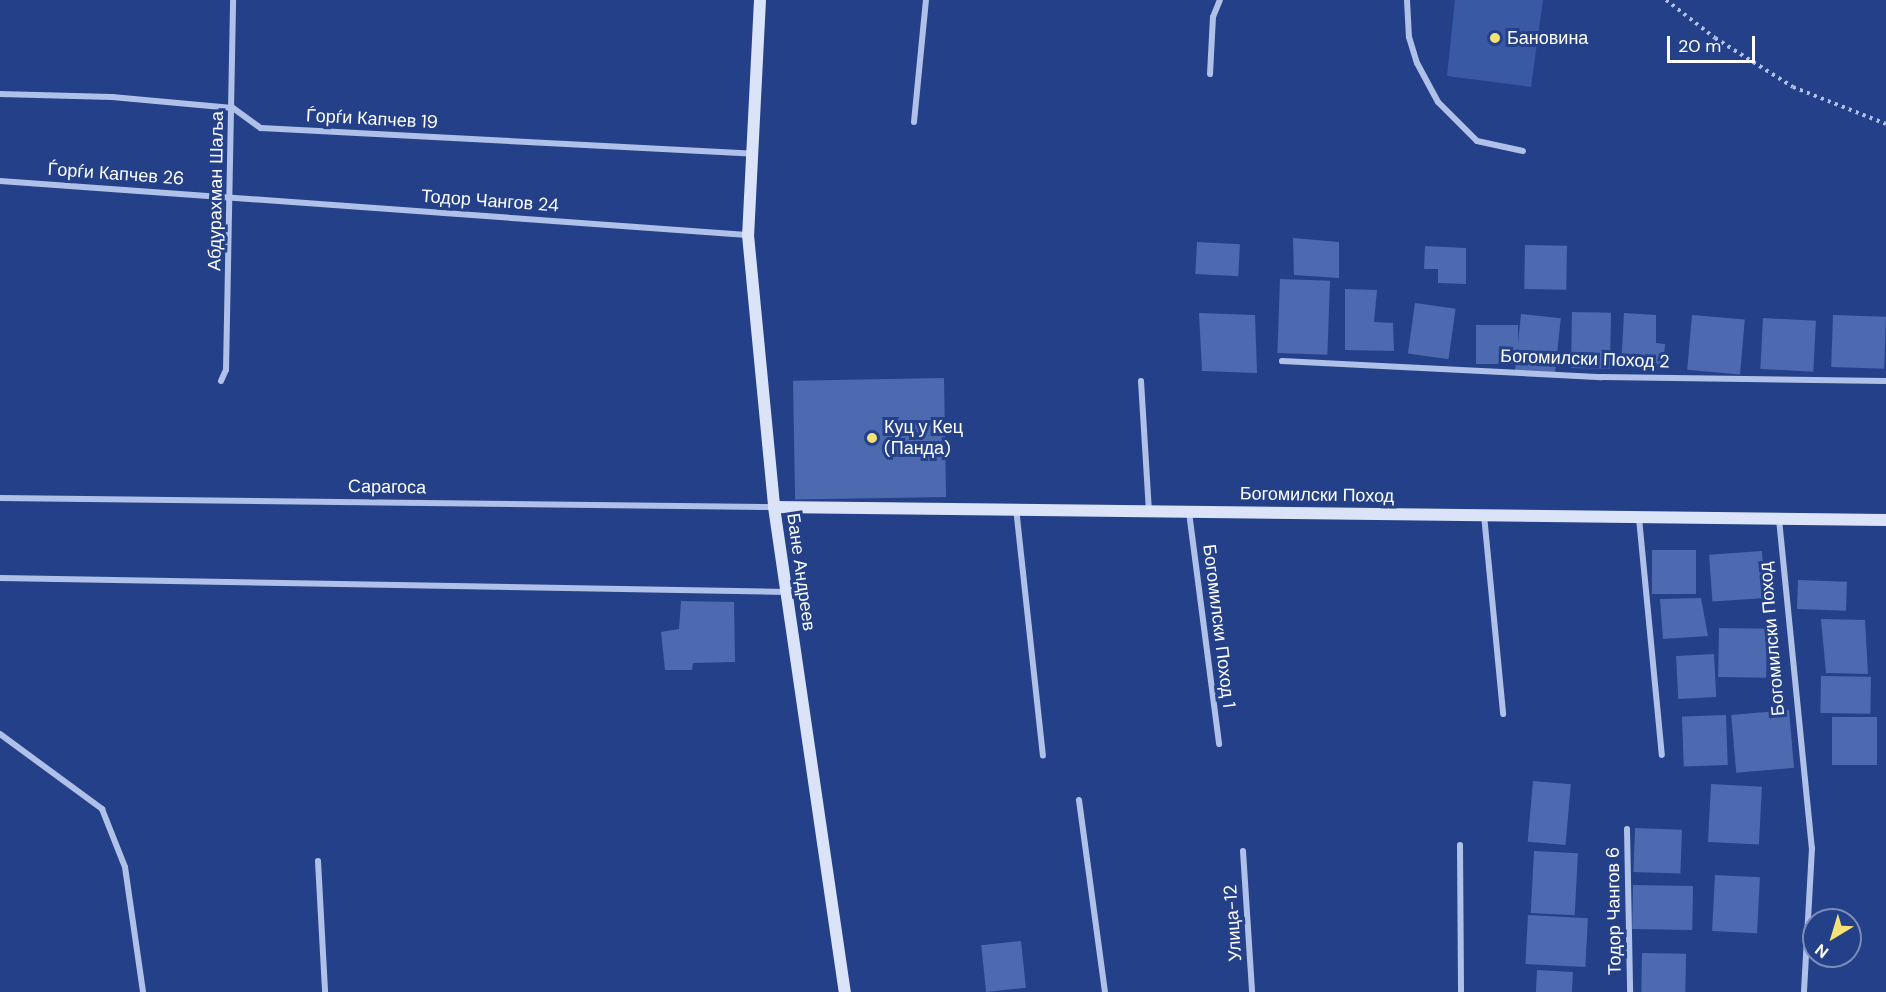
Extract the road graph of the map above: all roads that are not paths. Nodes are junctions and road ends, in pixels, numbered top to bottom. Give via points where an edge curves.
1 (233, 0) edge
2 (760, 0) edge
3 (926, 0) edge
4 (1220, 0) edge
5 (1407, 0) edge
6 (1210, 74) dead end
7 (0, 94) edge
8 (233, 108) junction
9 (914, 122) dead end
10 (1523, 151) dead end
11 (749, 154) junction
12 (0, 181) edge
13 (230, 196) junction
14 (747, 235) junction
15 (1282, 361) dead end
16 (221, 381) dead end
17 (1141, 381) dead end
18 (1886, 381) edge
19 (0, 498) edge
20 (774, 507) junction
21 (1016, 508) junction
22 (1149, 510) junction
23 (1189, 511) junction
24 (1484, 514) junction
25 (1639, 517) junction
26 (1779, 519) junction
27 (1886, 520) edge
28 (0, 578) edge
29 (786, 591) junction
30 (1503, 714) dead end
31 (0, 734) edge
32 (1219, 744) dead end
33 (1662, 754) dead end
34 (1043, 756) dead end
35 (1079, 800) dead end
36 (1627, 829) dead end
37 (1460, 844) dead end
38 (1243, 852) dead end
39 (318, 861) dead end
40 (143, 992) edge
41 (325, 992) edge
42 (845, 992) edge
43 (1105, 992) edge
44 (1252, 992) edge
45 (1461, 992) edge
46 (1630, 992) edge
47 (1804, 992) edge

1 - 8 street, Абдурахман Шаља
2 - 11 street, Бане Андреев
3 - 9 street
4 - 6 street via 1213,17
5 - 10 street via 1409,37 1417,63 1438,102 1477,141
7 - 8 street via 112,97
8 - 11 street, Ѓорѓи Капчев 19 via 261,128
8 - 13 street, Абдурахман Шаља
11 - 14 street, Бане Андреев
12 - 13 street, Ѓорѓи Капчев 26
13 - 14 street, Тодор Чангов 24
13 - 16 street, Абдурахман Шаља via 226,370
14 - 20 street, Бане Андреев
15 - 18 street, Богомилски Поход 2 via 1602,377
17 - 22 street
19 - 20 street, Сарагоса
20 - 21 street, Богомилски Поход
20 - 29 street, Бане Андреев
21 - 22 street, Богомилски Поход
21 - 34 street
22 - 23 street, Богомилски Поход
23 - 24 street, Богомилски Поход
23 - 32 street, Богомилски Поход 1
24 - 25 street, Богомилски Поход
24 - 30 street
25 - 26 street, Богомилски Поход
25 - 33 street
26 - 27 street, Богомилски Поход
26 - 47 street, Богомилски Поход via 1812,848
28 - 29 street
29 - 42 street, Бане Андреев
31 - 40 street via 102,809 125,867
35 - 43 street
36 - 46 street, Тодор Чангов 6
37 - 45 street
38 - 44 street, Улица-12
39 - 41 street

